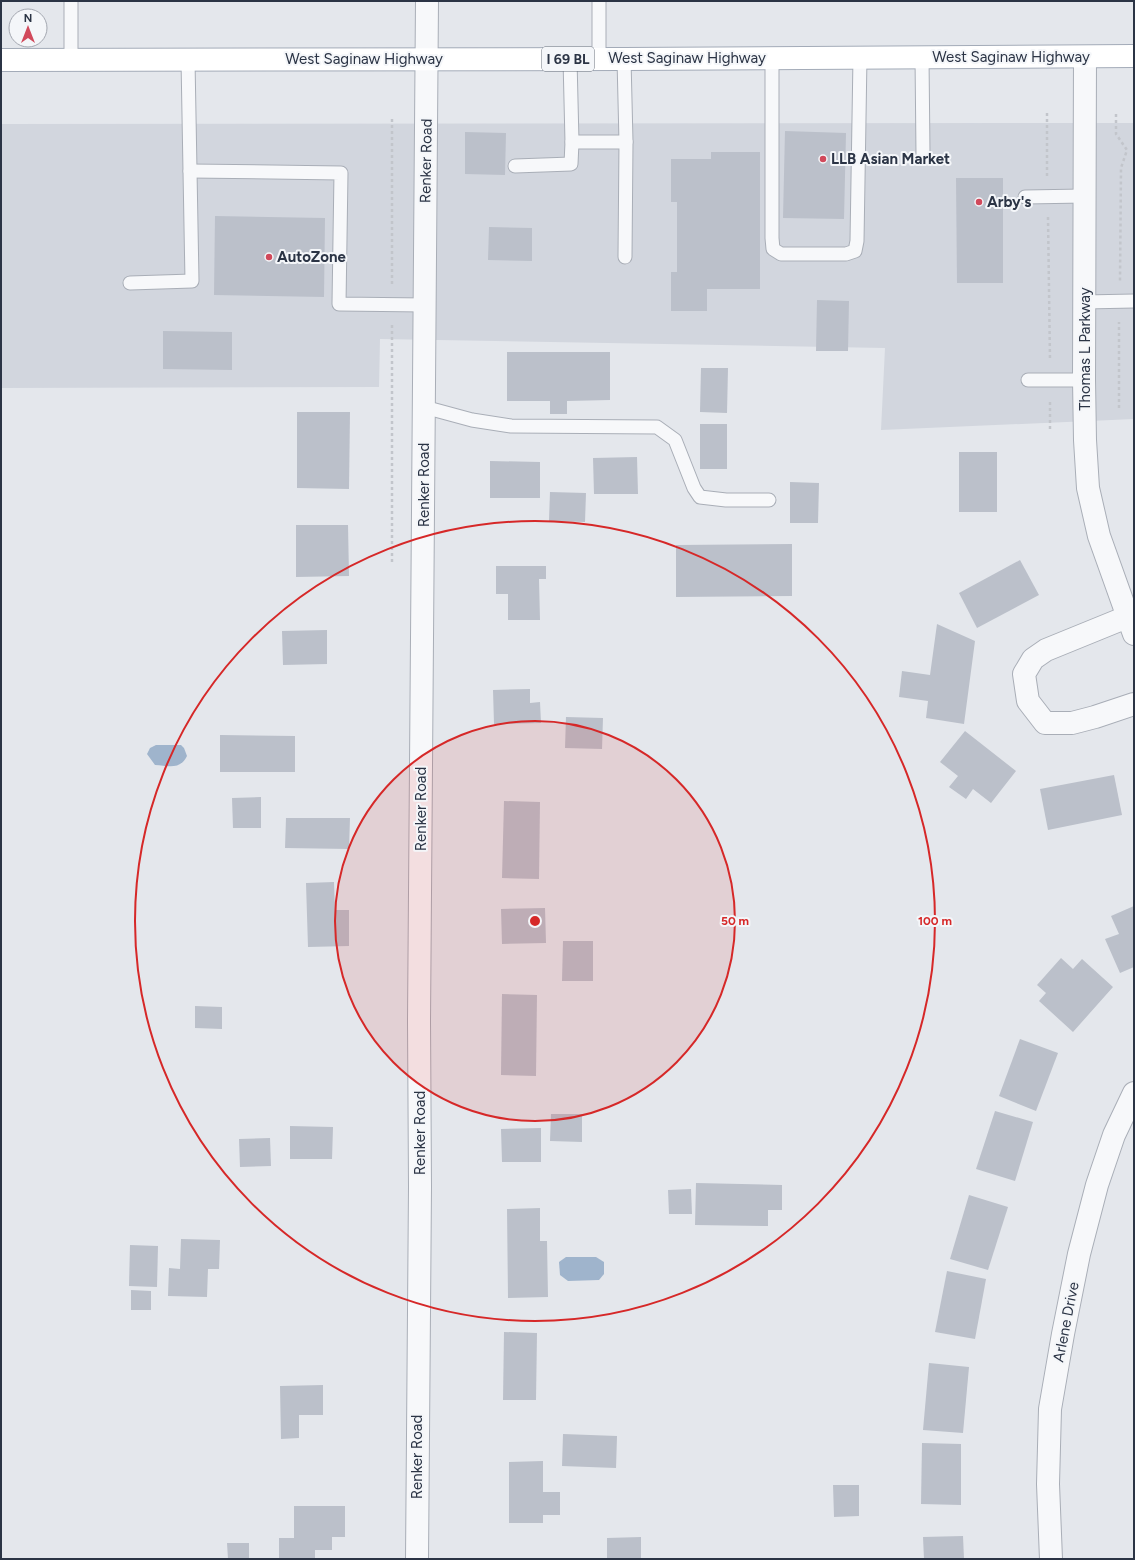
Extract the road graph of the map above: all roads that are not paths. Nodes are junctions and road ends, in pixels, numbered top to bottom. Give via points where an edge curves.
1 (71, 1) edge
2 (427, 1) edge
3 (599, 1) edge
4 (1134, 56) edge
5 (860, 57) junction
6 (922, 57) junction
7 (1085, 57) junction
8 (772, 58) junction
9 (427, 59) junction
10 (570, 59) junction
11 (599, 59) junction
12 (1, 60) edge
13 (71, 60) junction
14 (188, 60) junction
15 (624, 60) junction
16 (572, 142) junction
17 (626, 142) junction
18 (923, 154) dead end
19 (515, 166) dead end
20 (190, 171) junction
21 (1084, 196) junction
22 (1025, 197) dead end
23 (625, 257) dead end
24 (130, 283) dead end
25 (1134, 301) edge
26 (1084, 302) junction
27 (425, 305) junction
28 (1028, 380) dead end
29 (1084, 380) junction
30 (424, 408) junction
31 (769, 500) dead end
32 (1130, 626) edge
33 (1134, 704) edge
34 (1134, 1093) edge
35 (417, 1559) edge
36 (1051, 1559) edge

1 - 13 lane
2 - 9 street, Renker Road
3 - 11 lane
4 - 7 main road, West Saginaw Highway / I 69 BL
5 - 6 main road, West Saginaw Highway / I 69 BL
5 - 8 main road, West Saginaw Highway / I 69 BL
5 - 8 lane via 857,241 855,251 846,254 781,254 774,250
6 - 7 main road, West Saginaw Highway / I 69 BL
6 - 18 lane
7 - 21 street, Thomas L Parkway
8 - 15 main road, West Saginaw Highway / I 69 BL
9 - 10 main road, West Saginaw Highway / I 69 BL
9 - 14 main road, West Saginaw Highway / I 69 BL
9 - 27 street, Renker Road
10 - 11 main road, West Saginaw Highway / I 69 BL
10 - 16 lane
11 - 15 main road, West Saginaw Highway / I 69 BL
12 - 13 main road, West Saginaw Highway / I 69 BL
13 - 14 main road, West Saginaw Highway / I 69 BL
14 - 20 lane
15 - 17 lane
16 - 17 lane
16 - 19 lane via 569,165
17 - 23 lane
20 - 24 lane via 192,281
20 - 27 lane via 341,173 339,304
21 - 22 lane
21 - 26 street, Thomas L Parkway
25 - 26 lane
26 - 29 street, Thomas L Parkway
27 - 30 street, Renker Road
28 - 29 lane
29 - 32 street, Thomas L Parkway via 1088,488 1099,536
30 - 31 lane via 472,420 511,426 657,427 675,440 700,497
30 - 35 street, Renker Road
32 - 33 street via 1046,650 1033,659 1024,674 1028,701 1045,723 1072,723
34 - 36 street, Arlene Drive via 1114,1135 1097,1185 1079,1254 1063,1334 1050,1409 1048,1484

